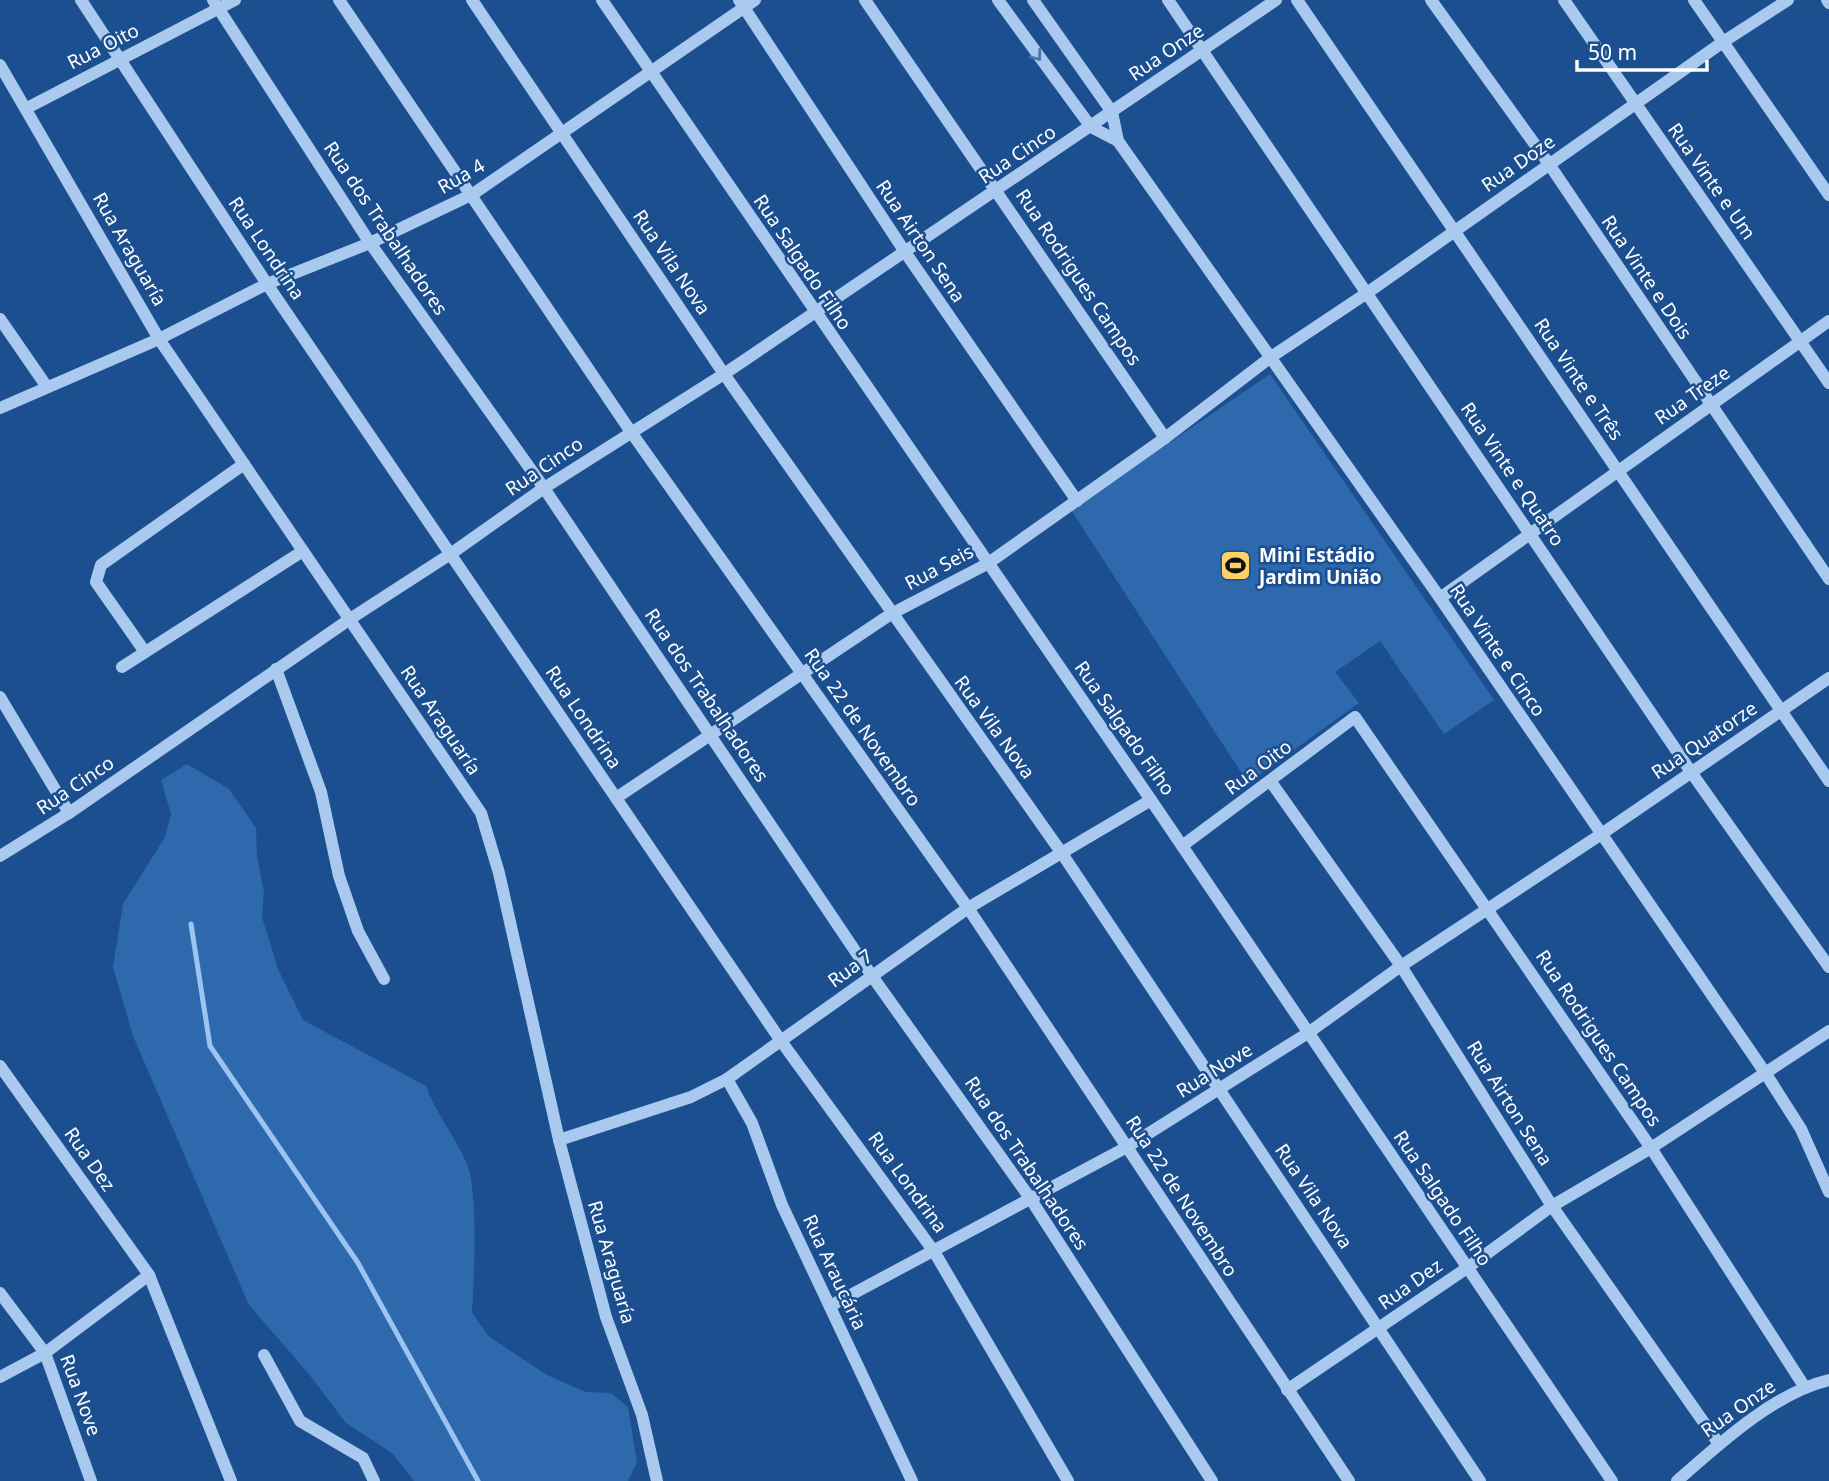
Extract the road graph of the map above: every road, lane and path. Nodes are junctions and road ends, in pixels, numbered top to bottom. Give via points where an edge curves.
1 (81, 0) edge
2 (236, 0) edge
3 (340, 0) edge
4 (472, 0) edge
5 (602, 0) edge
6 (755, 0) edge
7 (865, 0) edge
8 (998, 0) edge
9 (1033, 0) edge
10 (1168, 0) edge
11 (1276, 0) edge
12 (1297, 0) edge
13 (1430, 0) edge
14 (1564, 0) edge
15 (1694, 0) edge
16 (1788, 0) edge
17 (741, 4) edge
18 (216, 5) edge
19 (1723, 42) junction
20 (1203, 50) junction
21 (118, 59) junction
22 (0, 65) edge
23 (651, 74) junction
24 (1636, 105) junction
25 (27, 108) junction
26 (1112, 112) junction
27 (1091, 127) junction
28 (562, 133) junction
29 (1118, 141) junction
30 (1549, 164) junction
31 (998, 191) junction
32 (474, 194) junction
33 (1829, 195) edge
34 (1455, 231) junction
35 (370, 243) junction
36 (905, 252) junction
37 (267, 284) junction
38 (1367, 293) junction
39 (814, 313) junction
40 (0, 319) edge
41 (1829, 321) edge
42 (159, 339) junction
43 (1800, 341) junction
44 (1270, 357) junction
45 (724, 374) junction
46 (1829, 383) edge
47 (47, 387) junction
48 (1710, 406) junction
49 (0, 408) edge
50 (631, 432) junction
51 (1165, 438) junction
52 (244, 464) junction
53 (1618, 471) junction
54 (544, 488) junction
55 (1077, 501) junction
56 (1529, 534) junction
57 (303, 551) junction
58 (452, 553) junction
59 (986, 564) junction
60 (1829, 579) edge
61 (1440, 598) junction
62 (891, 614) junction
63 (349, 619) junction
64 (145, 652) junction
65 (122, 667) dead end
66 (276, 669) junction
67 (803, 675) junction
68 (1829, 677) edge
69 (0, 697) edge
70 (1780, 711) junction
71 (1355, 717) joint
72 (711, 734) junction
73 (1691, 772) junction
74 (1829, 781) edge
75 (1271, 782) junction
76 (616, 798) junction
77 (1151, 800) junction
78 (69, 813) junction
79 (1600, 835) junction
80 (1182, 846) junction
81 (1061, 852) junction
82 (0, 856) edge
83 (968, 908) junction
84 (1487, 908) junction
85 (1401, 966) junction
86 (1829, 967) edge
87 (872, 975) junction
88 (384, 979) dead end
89 (1829, 1031) edge
90 (1308, 1033) junction
91 (781, 1041) junction
92 (0, 1066) edge
93 (1766, 1074) junction
94 (727, 1079) junction
95 (1219, 1089) junction
96 (558, 1140) junction
97 (1127, 1147) junction
98 (1651, 1148) junction
99 (1829, 1192) edge
100 (1030, 1198) junction
101 (1552, 1206) junction
102 (935, 1253) junction
103 (1467, 1268) junction
104 (149, 1275) junction
105 (0, 1293) edge
106 (830, 1306) junction
107 (1379, 1329) junction
108 (45, 1353) junction
109 (264, 1355) dead end
110 (0, 1377) edge
111 (1829, 1380) edge
112 (1804, 1386) junction
113 (1287, 1390) junction
114 (1719, 1444) junction
115 (91, 1481) edge
116 (231, 1481) edge
117 (374, 1481) edge
118 (657, 1481) edge
119 (912, 1481) edge
120 (1068, 1481) edge
121 (1212, 1481) edge
122 (1349, 1481) edge
123 (1480, 1481) edge
124 (1612, 1481) edge
125 (1677, 1481) edge

1 - 21 street, Rua Londrina
2 - 18 street, Rua Oito
3 - 32 street, Rua 22 de Novembro
4 - 28 street, Rua Vila Nova
5 - 23 street, Rua Salgado Filho
6 - 17 street, Rua 4
7 - 31 street, Rua Rodrigues Campos
8 -> 27 street, Rua Vinte e Cinco
9 - 26 street, Rua Vinte e Cinco
10 - 20 street, Rua Vinte e Quatro
11 - 20 street, Rua Onze
12 - 34 street, Rua Vinte e Três
13 - 30 street, Rua Vinte e Dois
14 - 24 street, Rua Vinte e Um
15 - 19 street
16 - 19 street, Rua Doze
17 - 23 street, Rua 4
17 - 36 street, Rua Airton Sena
18 - 21 street, Rua Oito
18 - 35 street, Rua dos Trabalhadores
19 - 24 street, Rua Doze
19 - 33 street
20 - 26 street, Rua Onze
20 - 38 street, Rua Vinte e Quatro
21 - 25 street, Rua Oito
21 - 37 street, Rua Londrina
22 - 25 street, Rua Araguaría
23 - 28 street, Rua 4
23 - 39 street, Rua Salgado Filho
24 - 30 street, Rua Doze
24 - 43 street, Rua Vinte e Um
25 - 42 street, Rua Araguaría
26 - 27 street, Rua Cinco
26 - 29 street, Rua Vinte e Cinco
27 - 29 street, Rua Vinte e Cinco
27 - 31 street, Rua Cinco
28 - 32 street, Rua 4
28 - 45 street, Rua Vila Nova
29 - 44 street, Rua Vinte e Cinco
30 - 34 street, Rua Doze
30 - 48 street, Rua Vinte e Dois
31 - 36 street, Rua Cinco
31 - 51 street, Rua Rodrigues Campos
32 - 35 street, Rua 4
32 - 50 street, Rua 22 de Novembro
34 - 38 street, Rua Doze
34 - 53 street, Rua Vinte e Três
35 - 37 street, Rua 4
35 - 54 street, Rua dos Trabalhadores
36 - 39 street, Rua Cinco
36 - 55 street, Rua Airton Sena
37 - 42 street, Rua 4
37 - 58 street, Rua Londrina
38 - 44 street, Rua Doze
38 - 56 street, Rua Vinte e Quatro
39 - 45 street, Rua Cinco
39 - 59 street, Rua Salgado Filho
40 - 47 street
41 - 43 street, Rua Treze
42 - 47 street, Rua 4
42 - 52 street, Rua Araguaría
43 - 46 street, Rua Vinte e Um
43 - 48 street, Rua Treze
44 - 51 street, Rua Seis
44 - 61 street, Rua Vinte e Cinco
45 - 50 street, Rua Cinco
45 - 62 street, Rua Vila Nova
47 - 49 street, Rua 4
48 - 53 street, Rua Treze
48 - 60 street, Rua Vinte e Dois
50 - 54 street, Rua Cinco
50 - 67 street, Rua 22 de Novembro
51 - 55 street, Rua Seis
52 - 57 street, Rua Araguaría
52 - 64 street via 101,565 96,582
53 - 56 street, Rua Treze
53 - 70 street, Rua Vinte e Três
54 - 58 street, Rua Cinco
54 - 72 street, Rua dos Trabalhadores
55 - 59 street, Rua Seis
56 - 61 street, Rua Treze
56 - 73 street, Rua Vinte e Quatro
57 - 63 street, Rua Araguaría
57 - 64 street
58 - 63 street, Rua Cinco
58 - 76 street, Rua Londrina
59 - 62 street, Rua Seis
59 - 77 street, Rua Salgado Filho
61 - 79 street, Rua Vinte e Cinco
62 - 67 street, Rua Seis
62 - 81 street, Rua Vila Nova
63 - 66 street, Rua Cinco
63 - 96 street, Rua Araguaría via 481,813 499,873
64 - 65 street
66 - 78 street, Rua Cinco
66 - 88 street via 321,792 350,909
67 - 72 street, Rua Seis
67 - 83 street, Rua 22 de Novembro
68 - 70 street, Rua Quatorze
69 - 78 street
70 - 73 street, Rua Quatorze
70 - 74 street, Rua Vinte e Três
71 - 75 street, Rua Oito
71 - 84 street, Rua Rodrigues Campos
72 - 76 street, Rua Seis
72 - 87 street, Rua dos Trabalhadores
73 - 79 street, Rua Quatorze
73 - 86 street, Rua Vinte e Quatro
75 - 80 street, Rua Oito
75 - 85 street, Rua Airton Sena
76 - 91 street, Rua Londrina
77 - 80 street, Rua Salgado Filho
77 - 81 street, Rua 7
78 - 82 street, Rua Cinco
79 - 84 street, Rua Nove
79 - 93 street, Rua Vinte e Cinco
80 - 90 street, Rua Salgado Filho
81 - 83 street, Rua 7
81 - 95 street, Rua Vila Nova
83 - 87 street, Rua 7
83 - 97 street, Rua 22 de Novembro
84 - 85 street, Rua Nove
84 - 98 street, Rua Rodrigues Campos
85 - 90 street, Rua Nove
85 - 101 street, Rua Airton Sena
87 - 91 street, Rua 7
87 - 100 street, Rua dos Trabalhadores
89 - 93 street, Rua Dez
90 - 95 street, Rua Nove
90 - 103 street, Rua Salgado Filho
91 - 94 street, Rua 7
91 - 102 street, Rua Londrina
92 - 104 street, Rua Dez
93 - 98 street, Rua Dez
93 - 99 street, Rua Vinte e Cinco via 1801,1129
94 - 96 street, Rua 7 via 691,1097
94 - 106 street, Rua Araucária via 752,1123 782,1205
95 - 97 street, Rua Nove
95 - 107 street, Rua Vila Nova
96 - 118 street, Rua Araguaría via 606,1317 642,1415
97 - 100 street, Rua Nove
97 - 113 street, Rua 22 de Novembro
98 - 101 street, Rua Dez
98 - 112 street, Rua Rodrigues Campos
100 - 102 street, Rua Nove
100 - 121 street, Rua dos Trabalhadores
101 - 103 street, Rua Dez
101 - 114 street, Rua Airton Sena
102 - 106 street, Rua Nove
102 - 120 street, Rua Londrina
103 - 107 street, Rua Dez
103 - 124 street, Rua Salgado Filho
104 - 108 street
104 - 116 street, Rua Dez
105 - 108 street, Rua Nove
106 - 119 street, Rua Araucária
107 - 113 street, Rua Dez
107 - 123 street, Rua Vila Nova
108 - 110 street
108 - 115 street, Rua Nove
109 - 117 street via 300,1421 363,1458
111 - 112 street, Rua Onze
112 - 114 street, Rua Onze
113 - 122 street, Rua 22 de Novembro
114 - 125 street, Rua Onze

